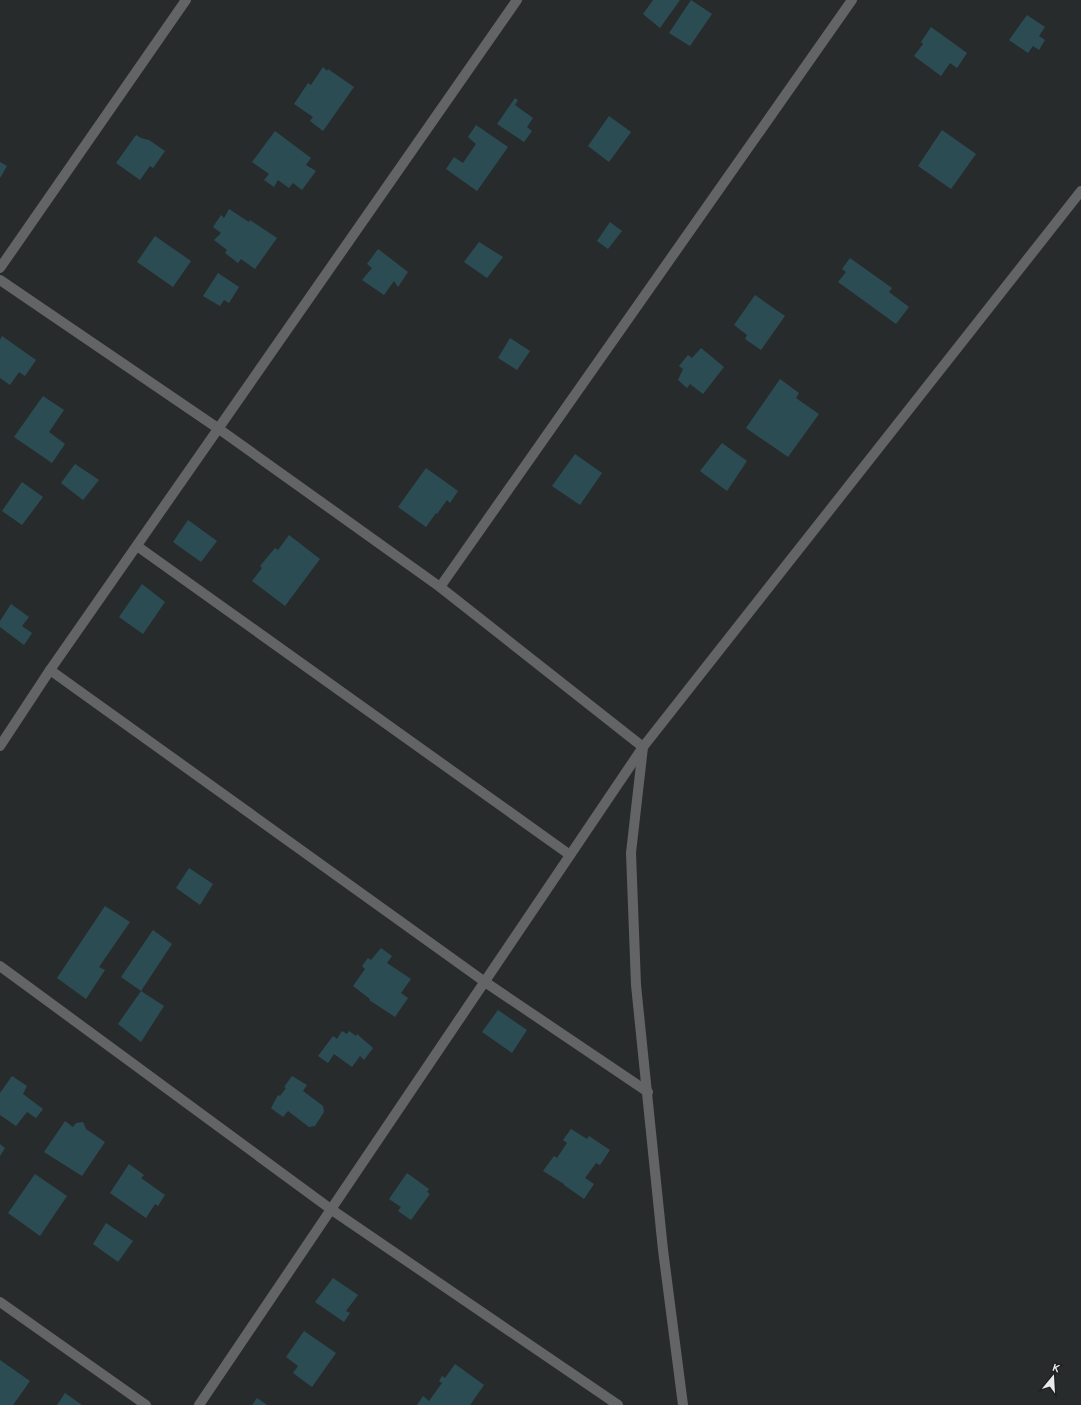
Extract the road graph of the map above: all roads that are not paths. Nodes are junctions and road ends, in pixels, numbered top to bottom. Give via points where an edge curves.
1 (186, 0) edge
2 (517, 0) edge
3 (852, 0) edge
4 (1081, 190) edge
5 (0, 268) edge
6 (0, 280) edge
7 (218, 429) junction
8 (137, 546) junction
9 (440, 587) junction
10 (50, 670) junction
11 (0, 746) edge
12 (643, 747) junction
13 (570, 855) junction
14 (0, 966) edge
15 (485, 982) junction
16 (648, 1092) junction
17 (332, 1210) junction
18 (0, 1302) edge
19 (146, 1405) edge
20 (199, 1405) edge
21 (618, 1405) edge
22 (683, 1405) edge

1 - 5 street
2 - 7 street
3 - 9 street
4 - 12 street
6 - 7 street
7 - 8 street
7 - 9 street
8 - 10 street
8 - 13 street
9 - 12 street
10 - 11 street
10 - 15 street
12 - 13 street
12 - 16 street via 631,853 636,985
13 - 15 street
14 - 17 street
15 - 16 street
15 - 17 street
16 - 22 street via 663,1250
17 - 20 street
17 - 21 street
18 - 19 street

